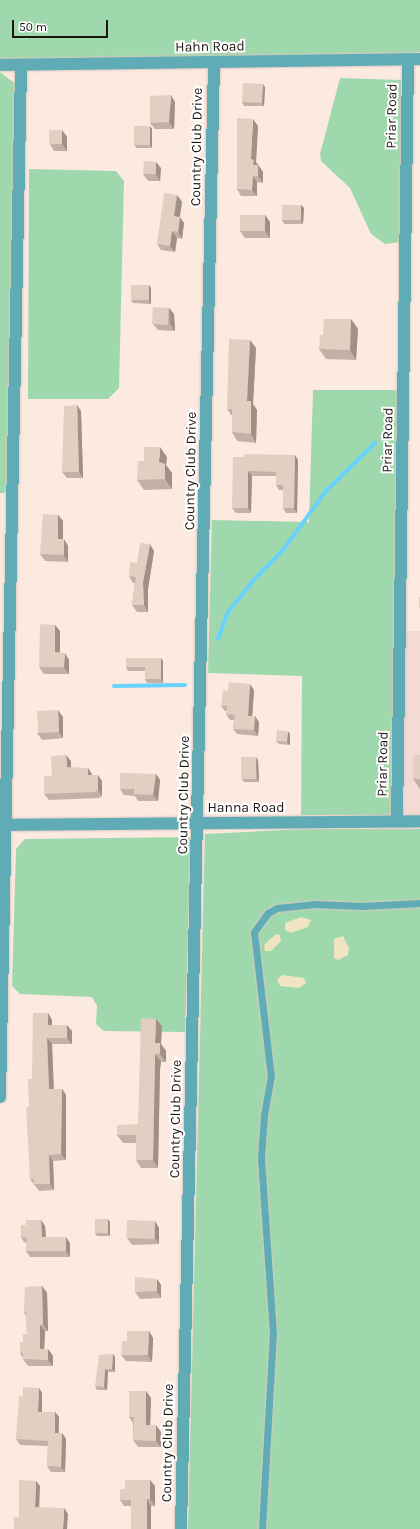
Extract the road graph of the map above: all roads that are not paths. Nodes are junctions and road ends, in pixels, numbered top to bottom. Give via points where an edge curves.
1 (408, 59) junction
2 (420, 59) edge
3 (214, 62) junction
4 (0, 65) edge
5 (21, 65) junction
6 (397, 821) junction
7 (420, 822) edge
8 (198, 823) junction
9 (3, 825) edge
10 (420, 903) edge
11 (0, 1097) edge
12 (181, 1529) edge
13 (262, 1529) edge

1 - 2 street, Hahn Road
1 - 3 street, Hahn Road
1 - 6 street, Priar Road
3 - 5 street, Hahn Road
3 - 8 street, Country Club Drive
4 - 5 street, Hahn Road
5 - 9 street
6 - 7 street, Hanna Road
6 - 8 street, Hanna Road
8 - 9 street, Hanna Road
8 - 12 street, Country Club Drive
9 - 11 street
10 - 13 lane via 362,906 314,904 277,908 268,913 254,932 270,1077 261,1158 273,1334

